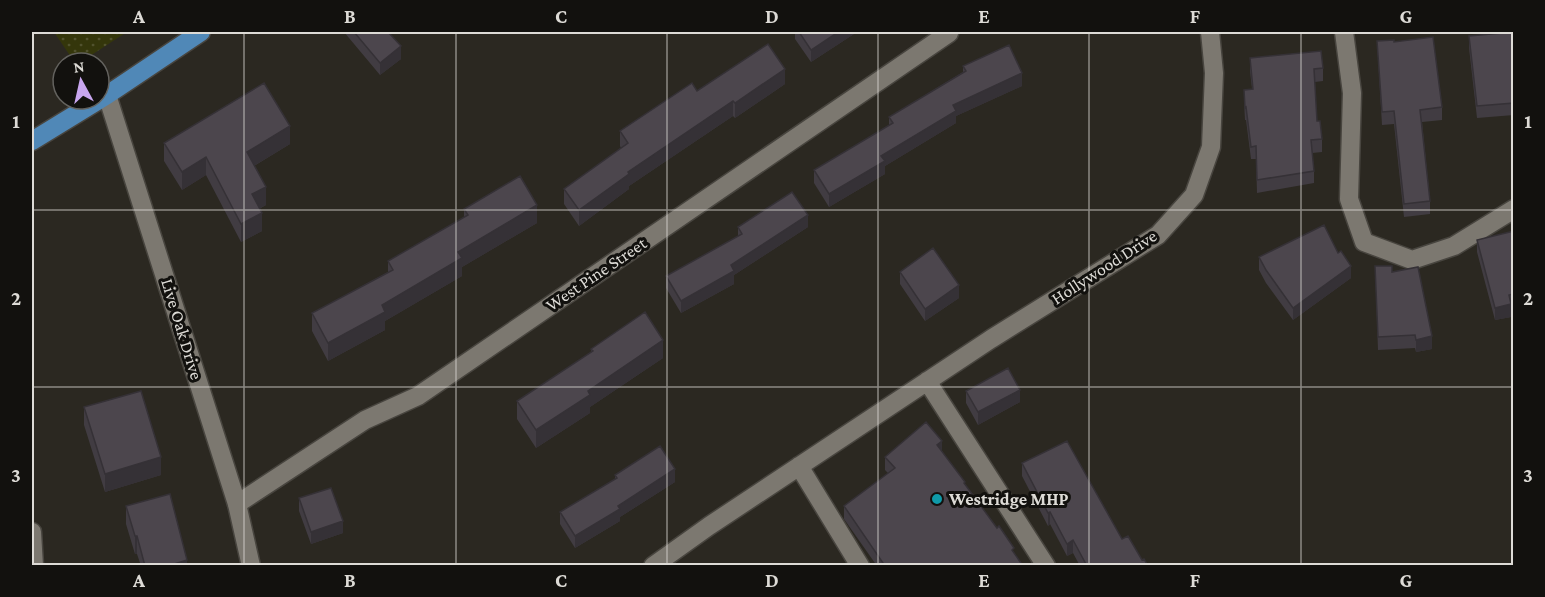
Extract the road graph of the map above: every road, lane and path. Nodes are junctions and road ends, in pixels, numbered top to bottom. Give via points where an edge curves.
1 (201, 32) edge
2 (1210, 32) edge
3 (1344, 32) edge
4 (949, 33) dead end
5 (111, 92) edge
6 (80, 111) edge
7 (111, 111) edge
8 (32, 141) edge
9 (1514, 209) edge
10 (927, 381) junction
11 (799, 466) junction
12 (237, 504) junction
13 (32, 532) edge
14 (32, 542) edge
15 (33, 566) edge
16 (251, 566) edge
17 (653, 566) edge
18 (860, 566) edge
19 (1046, 566) edge

1 - 5 main road
2 - 10 street, Hollywood Drive via 1214,73 1211,147 1194,195 1158,235
3 - 9 street via 1352,93 1349,199 1364,242 1412,260 1454,246
4 - 12 street, West Pine Street via 418,396 365,420
6 - 8 main road
7 - 12 street, Live Oak Drive
10 - 11 street, Hollywood Drive
10 - 19 street
11 - 17 street, Hollywood Drive
11 - 18 street
12 - 16 street, Live Oak Drive
13 - 14 street
14 - 15 street

